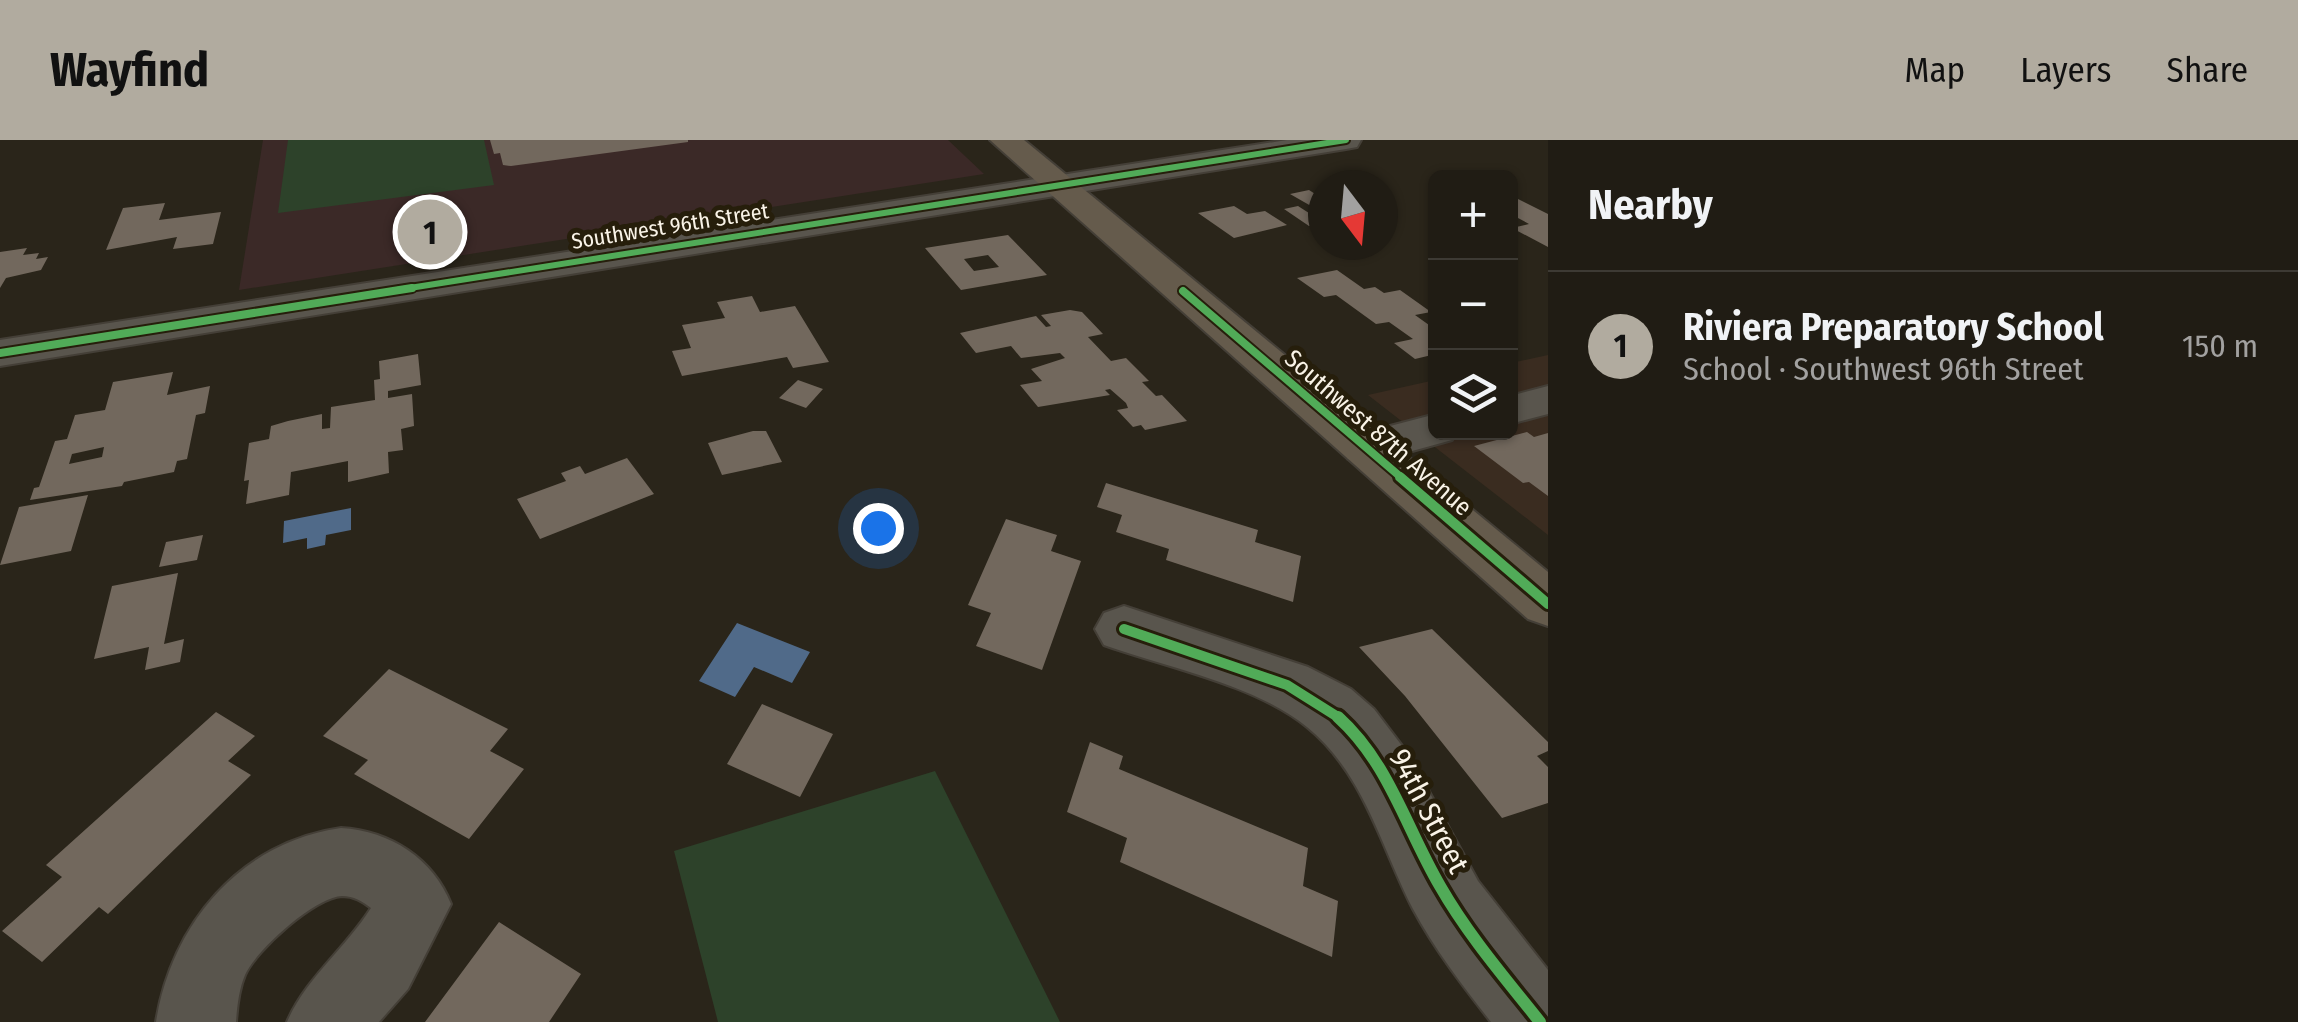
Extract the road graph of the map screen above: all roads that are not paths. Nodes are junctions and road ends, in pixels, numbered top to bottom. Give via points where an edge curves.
1 (1006, 140) edge
2 (1346, 140) edge
3 (1060, 186) junction
4 (0, 354) edge
5 (1548, 400) edge
6 (1518, 408) edge
7 (1428, 431) edge
8 (1364, 448) junction
9 (1548, 604) edge
10 (1124, 629) dead end
11 (196, 1022) edge
12 (328, 1022) edge
13 (1540, 1022) edge

1 - 3 main road, Southwest 87th Avenue
2 - 3 street, Southwest 96th Street
3 - 4 street, Southwest 96th Street
3 - 8 main road, Southwest 87th Avenue
5 - 6 street
7 - 8 street
8 - 9 main road, Southwest 87th Avenue
10 - 13 street, 94th Street via 1301,691 1330,708 1394,787 1451,906
11 - 12 street via 218,948 243,918 331,863 364,866 399,881 415,904 380,962

